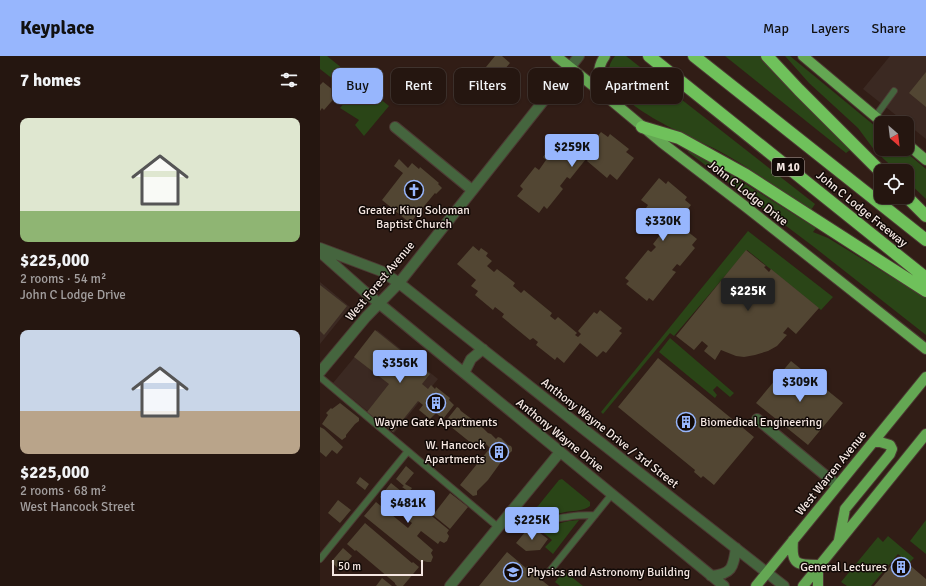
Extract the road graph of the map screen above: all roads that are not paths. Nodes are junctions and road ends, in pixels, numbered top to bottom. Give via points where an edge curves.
1 (556, 56) edge
2 (579, 56) edge
3 (649, 56) edge
4 (694, 56) edge
5 (768, 56) edge
6 (803, 56) edge
7 (570, 68) joint
8 (583, 78) edge
9 (591, 84) edge
10 (894, 91) dead end
11 (541, 104) edge
12 (615, 104) edge
13 (874, 116) edge
14 (881, 116) edge
15 (396, 127) dead end
16 (642, 127) junction
17 (914, 150) edge
18 (926, 160) edge
19 (874, 165) edge
20 (472, 190) junction
21 (914, 204) edge
22 (926, 216) edge
23 (926, 240) edge
24 (320, 248) edge
25 (320, 252) edge
26 (926, 278) edge
27 (398, 282) junction
28 (926, 291) edge
29 (379, 303) junction
30 (483, 349) junction
31 (926, 349) edge
32 (320, 372) edge
33 (464, 373) junction
34 (320, 377) edge
35 (926, 377) edge
36 (915, 391) junction
37 (926, 391) edge
38 (757, 419) dead end
39 (926, 434) edge
40 (873, 442) junction
41 (408, 451) junction
42 (560, 452) junction
43 (837, 485) junction
44 (612, 494) junction
45 (595, 515) junction
46 (507, 516) junction
47 (498, 527) junction
48 (793, 540) junction
49 (839, 542) junction
50 (736, 548) junction
51 (320, 559) edge
52 (819, 567) junction
53 (549, 572) dead end
54 (767, 572) junction
55 (711, 576) junction
56 (450, 586) edge
57 (724, 586) edge
58 (756, 586) edge
59 (784, 586) edge
60 (803, 586) edge
61 (818, 586) edge

1 - 7 main road, John C Lodge Drive
2 - 7 street, West Forest Avenue
3 - 26 highway, John C Lodge Freeway / M 10
4 - 23 highway, John C Lodge Freeway / M 10
5 - 19 highway
6 - 13 main road
8 - 9 main road, John C Lodge Drive
10 - 14 lane
11 - 20 street, West Forest Avenue
12 - 16 main road, John C Lodge Drive
15 - 20 street
16 - 28 highway via 679,138 746,175
16 - 31 main road, John C Lodge Drive
17 - 18 main road
20 - 27 street, West Forest Avenue
21 - 22 highway
24 - 27 street, Anthony Wayne Drive / 3rd Street via 381,271
25 - 29 street, Anthony Wayne Drive
27 - 29 street, West Forest Avenue
27 - 30 street, Anthony Wayne Drive / 3rd Street
29 - 32 street, West Forest Avenue
29 - 33 street, Anthony Wayne Drive
30 - 33 street via 471,359
30 - 50 street, Anthony Wayne Drive / 3rd Street
33 - 42 street, Anthony Wayne Drive
34 - 41 lane
35 - 36 main road, West Warren Avenue
36 - 37 main road
36 - 40 main road, West Warren Avenue
38 - 43 street
39 - 49 main road
40 - 43 main road, West Warren Avenue
40 - 49 main road via 886,443 892,449 845,509
41 - 47 lane
41 - 51 lane
42 - 44 street, Anthony Wayne Drive
42 - 46 street
43 - 48 main road, West Warren Avenue
44 - 45 lane
44 - 55 street, Anthony Wayne Drive
45 - 46 lane via 566,517 540,524 518,522
45 - 53 lane
46 - 47 street
47 - 56 street
48 - 52 main road via 793,557 802,565
48 - 54 main road, West Warren Avenue
49 - 52 main road
50 - 54 street, Anthony Wayne Drive / 3rd Street
50 - 55 street via 734,563 728,572
52 - 60 main road
52 - 61 main road
54 - 58 main road, West Warren Avenue
54 - 59 street, Anthony Wayne Drive / 3rd Street
55 - 57 street, Anthony Wayne Drive

